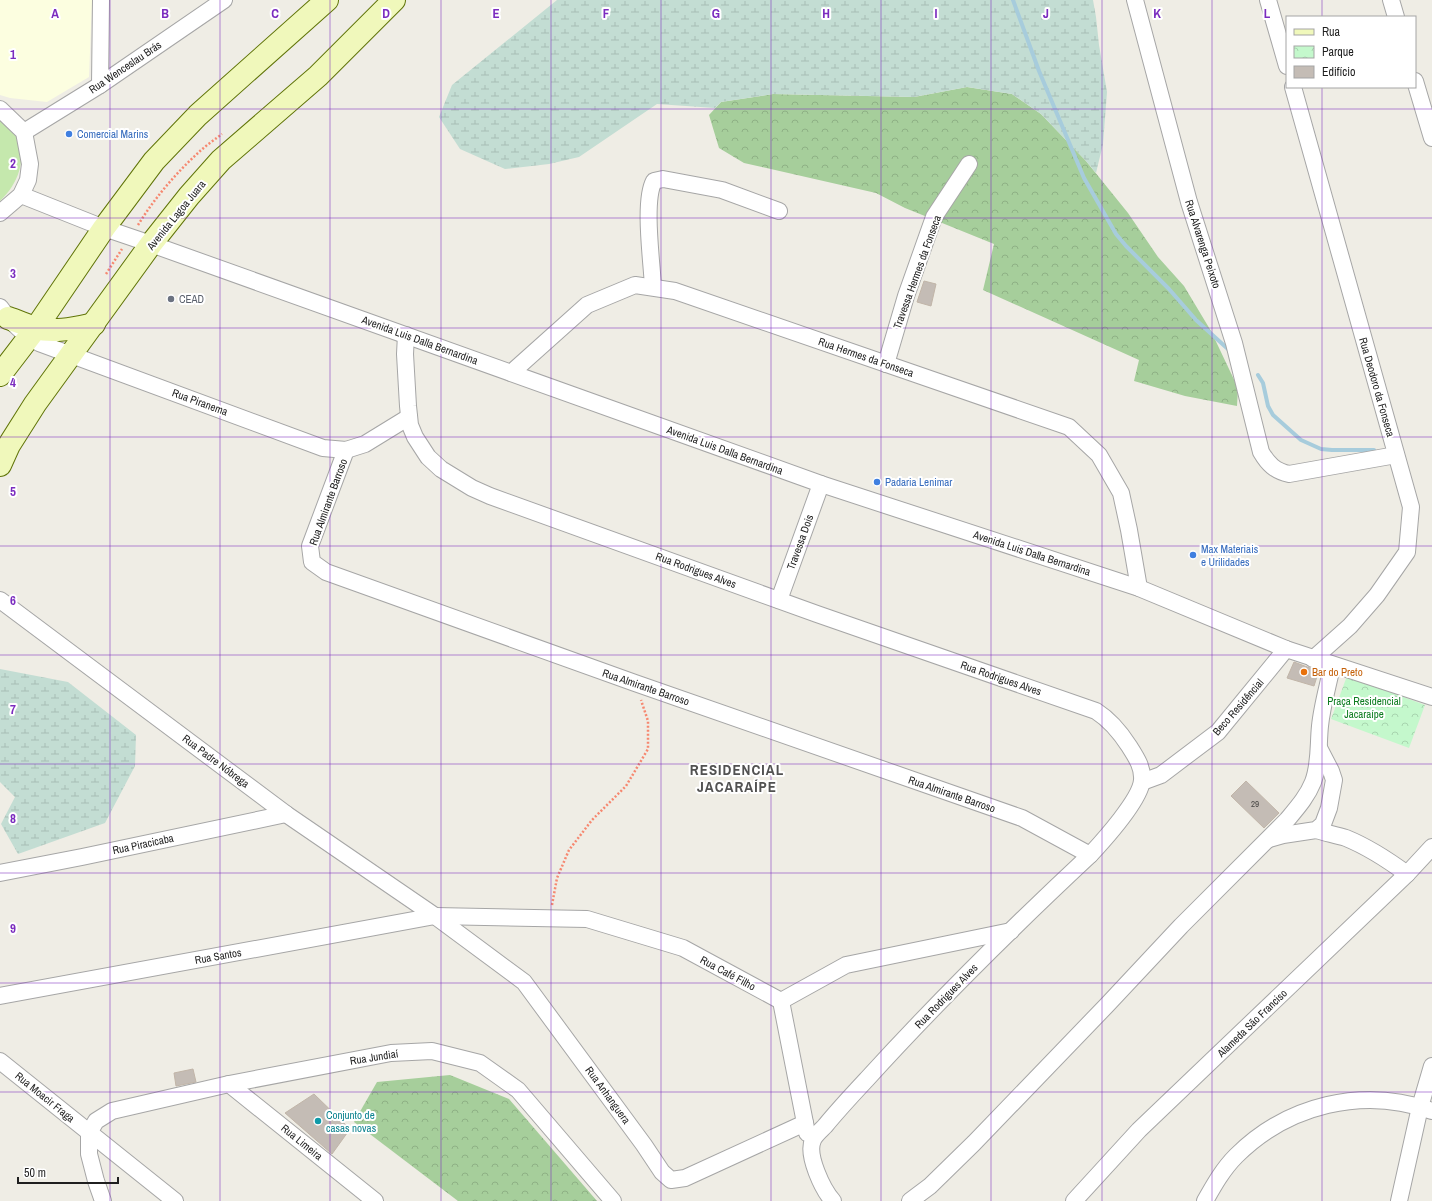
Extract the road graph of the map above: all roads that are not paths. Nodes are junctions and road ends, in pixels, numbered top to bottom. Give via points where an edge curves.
1 (101, 0) edge
2 (224, 0) edge
3 (327, 0) edge
4 (394, 0) edge
5 (1135, 0) edge
6 (1268, 0) edge
7 (1391, 0) edge
8 (1396, 16) edge
9 (1286, 63) edge
10 (1416, 84) edge
11 (100, 85) junction
12 (1293, 88) edge
13 (0, 109) edge
14 (24, 132) junction
15 (1432, 138) edge
16 (969, 164) dead end
17 (21, 195) junction
18 (779, 211) dead end
19 (0, 213) edge
20 (104, 228) junction
21 (152, 244) junction
22 (653, 287) junction
23 (4, 312) edge
24 (94, 324) junction
25 (32, 333) junction
26 (406, 335) junction
27 (71, 355) junction
28 (886, 364) junction
29 (0, 369) edge
30 (511, 373) junction
31 (409, 417) junction
32 (346, 450) junction
33 (1396, 456) junction
34 (0, 465) edge
35 (821, 484) junction
36 (1139, 588) junction
37 (0, 600) edge
38 (779, 600) junction
39 (1286, 649) junction
40 (1313, 659) junction
41 (1332, 666) junction
42 (1432, 697) edge
43 (1319, 748) junction
44 (1142, 782) junction
45 (286, 814) junction
46 (1316, 830) junction
47 (1269, 839) junction
48 (1432, 847) edge
49 (1090, 855) junction
50 (0, 873) edge
51 (1407, 874) junction
52 (436, 916) junction
53 (1011, 930) junction
54 (0, 996) edge
55 (781, 1001) junction
56 (0, 1061) edge
57 (1432, 1066) edge
58 (228, 1084) junction
59 (1426, 1109) edge
60 (805, 1123) junction
61 (89, 1133) junction
62 (811, 1152) junction
63 (103, 1201) edge
64 (175, 1201) edge
65 (375, 1201) edge
66 (613, 1201) edge
67 (833, 1201) edge
68 (910, 1201) edge
69 (1074, 1201) edge
70 (1205, 1201) edge
71 (1399, 1201) edge

1 - 11 street
2 - 11 street, Rua Wenceslau Brás
3 - 20 main road via 198,115 154,161
4 - 21 main road, Avenida Lagoa Juara via 318,76 221,160
5 - 33 street, Rua Alvarenga Peixoto via 1189,202 1234,343 1261,452 1266,461 1281,472 1289,474
6 - 9 street
7 - 8 street
10 - 15 street
11 - 14 street, Rua Wenceslau Brás
12 - 33 street, Rua Deodoro da Fonseca
13 - 14 street
14 - 17 street via 30,164 28,180
16 - 28 street, Travessa Hermes da Fonseca via 934,218 906,296
17 - 19 street
17 - 20 street, Avenida Luis Dalla Bernardina
18 - 22 street via 722,190 663,179 654,181 648,211
20 - 21 street, Avenida Luis Dalla Bernardina
20 - 25 main road
21 - 24 main road, Avenida Lagoa Juara
21 - 26 street, Avenida Luis Dalla Bernardina
22 - 28 street, Rua Hermes da Fonseca via 675,291
22 - 30 street, Rua Hermes da Fonseca via 635,285 587,305
23 - 25 main road
24 - 25 main road
24 - 27 main road, Avenida Lagoa Juara
25 - 27 street, Rua Piranema via 39,343
25 - 29 main road
26 - 30 street, Avenida Luis Dalla Bernardina
26 - 31 street, Rua Rodrigues Alves
27 - 32 street, Rua Piranema via 323,448
27 - 34 main road, Avenida Lagoa Juara via 35,404 9,445
28 - 36 street, Rua Hermes da Fonseca via 1069,428 1099,455 1121,493
30 - 35 street, Avenida Luis Dalla Bernardina
31 - 32 street, Rua Piranema via 365,444
31 - 38 street, Rua Rodrigues Alves via 415,437 428,457 441,469 472,488
32 - 49 street, Rua Almirante Barroso via 310,546 312,562 326,572 1022,818
33 - 40 street, Rua Deodoro da Fonseca via 1411,507 1407,552 1377,595 1350,626
35 - 36 street, Avenida Luis Dalla Bernardina
35 - 38 street, Travessa Dois
36 - 39 street, Avenida Luis Dalla Bernardina
37 - 45 street, Rua Padre Nóbrega
38 - 44 street, Rua Rodrigues Alves via 1096,711 1126,740 1142,770
39 - 40 street, Avenida Luis Dalla Bernardina
39 - 44 street, Beco Residêncial via 1218,732 1161,775
40 - 41 street, Avenida Luis Dalla Bernardina
41 - 42 street, Avenida Luis Dalla Bernardina
41 - 43 street via 1323,702
43 - 46 street via 1332,771 1334,780 1325,819
43 - 47 street via 1313,781 1303,801
44 - 49 street, Rua Rodrigues Alves via 1138,794 1124,815
45 - 50 street, Rua Piracicaba
45 - 52 street, Rua Padre Nóbrega
46 - 47 street via 1283,834
46 - 51 street via 1346,838 1389,861
47 - 68 street via 1176,931 974,1143 930,1186
48 - 51 street, Alameda São Franciso
49 - 53 street, Rua Rodrigues Alves
51 - 69 street, Alameda São Franciso via 1139,1130
52 - 54 street, Rua Santos
52 - 55 street, Rua Café Filho via 587,919 683,948
52 - 60 street, Rua Anhanguera via 524,982 662,1172 671,1180 685,1178
53 - 55 street via 846,965
53 - 62 street, Rua Rodrigues Alves via 832,1117 813,1140
55 - 60 street
56 - 61 street, Rua Moacir Fraga
57 - 59 street
58 - 61 street, Rua Jundiaí via 112,1111 96,1121
58 - 65 street, Rua Limeira
58 - 66 street, Rua Jundiaí via 391,1053 432,1051 480,1063 518,1090
59 - 70 street via 1392,1101 1363,1100 1334,1103 1306,1110 1280,1122 1256,1138 1235,1157
59 - 71 street
60 - 62 street
61 - 63 street via 89,1154
61 - 64 street, Rua Moacir Fraga
62 - 67 street via 822,1184

